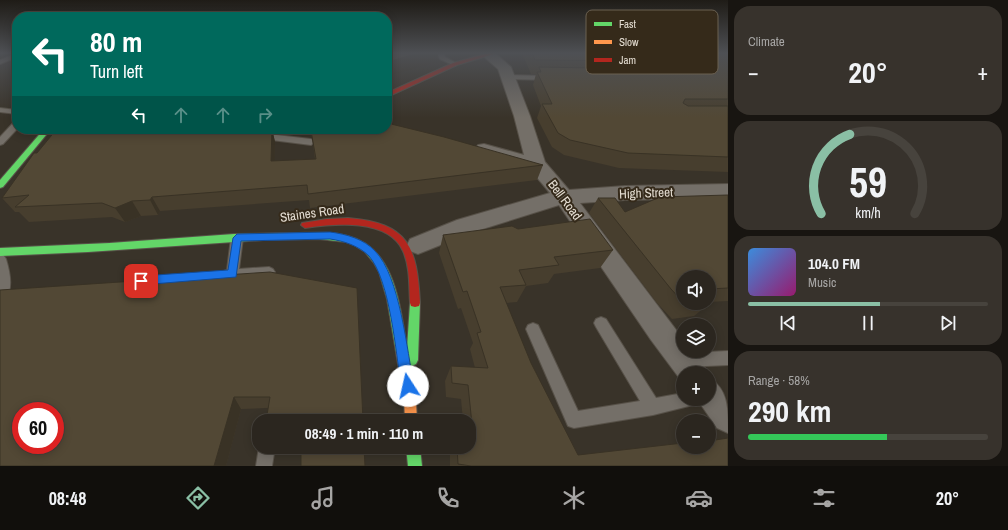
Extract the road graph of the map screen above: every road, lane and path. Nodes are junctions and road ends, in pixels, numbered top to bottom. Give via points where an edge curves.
1 (431, 75) edge
2 (507, 77) joint
3 (561, 78) edge
4 (392, 93) edge
5 (0, 110) edge
6 (12, 111) edge
7 (12, 129) edge
8 (44, 134) edge
9 (248, 135) edge
10 (0, 142) edge
11 (311, 142) edge
12 (468, 145) edge
13 (536, 164) junction
14 (0, 185) edge
15 (728, 191) edge
16 (564, 197) junction
17 (251, 236) junction
18 (237, 238) junction
19 (418, 245) dead end
20 (0, 252) edge
21 (0, 259) edge
22 (269, 272) edge
23 (232, 274) junction
24 (216, 275) edge
25 (16, 294) edge
26 (2, 300) edge
27 (600, 323) dead end
28 (533, 329) dead end
29 (728, 358) edge
30 (686, 366) edge
31 (716, 373) edge
32 (676, 399) edge
33 (410, 400) junction
34 (654, 407) junction
35 (411, 414) edge
36 (266, 454) edge
37 (414, 454) edge
38 (264, 466) edge
39 (415, 466) edge

1 - 4 main road
2 - 3 lane
2 - 13 street, Bell Road
5 - 6 lane
7 - 10 lane
8 - 14 main road
9 - 11 lane
12 - 13 street
13 - 16 street, Bell Road
15 - 16 street, High Street
16 - 19 street, High Street via 465,226
16 - 30 street, Bell Road
17 - 18 main road, Staines Road
17 - 33 main road, Staines Road via 330,236 357,243 371,252 385,274 395,314
17 - 33 main road, Staines Road via 316,223 358,220 376,224 398,238 411,258 414,290
18 - 20 main road, Staines Road via 98,249
18 - 23 lane
21 - 26 lane via 6,281
22 - 23 lane
23 - 24 lane
25 - 26 lane
27 - 34 lane
28 - 34 lane via 574,420
29 - 31 lane
32 - 34 lane
33 - 35 main road, Staines Road
36 - 38 lane
37 - 39 main road

